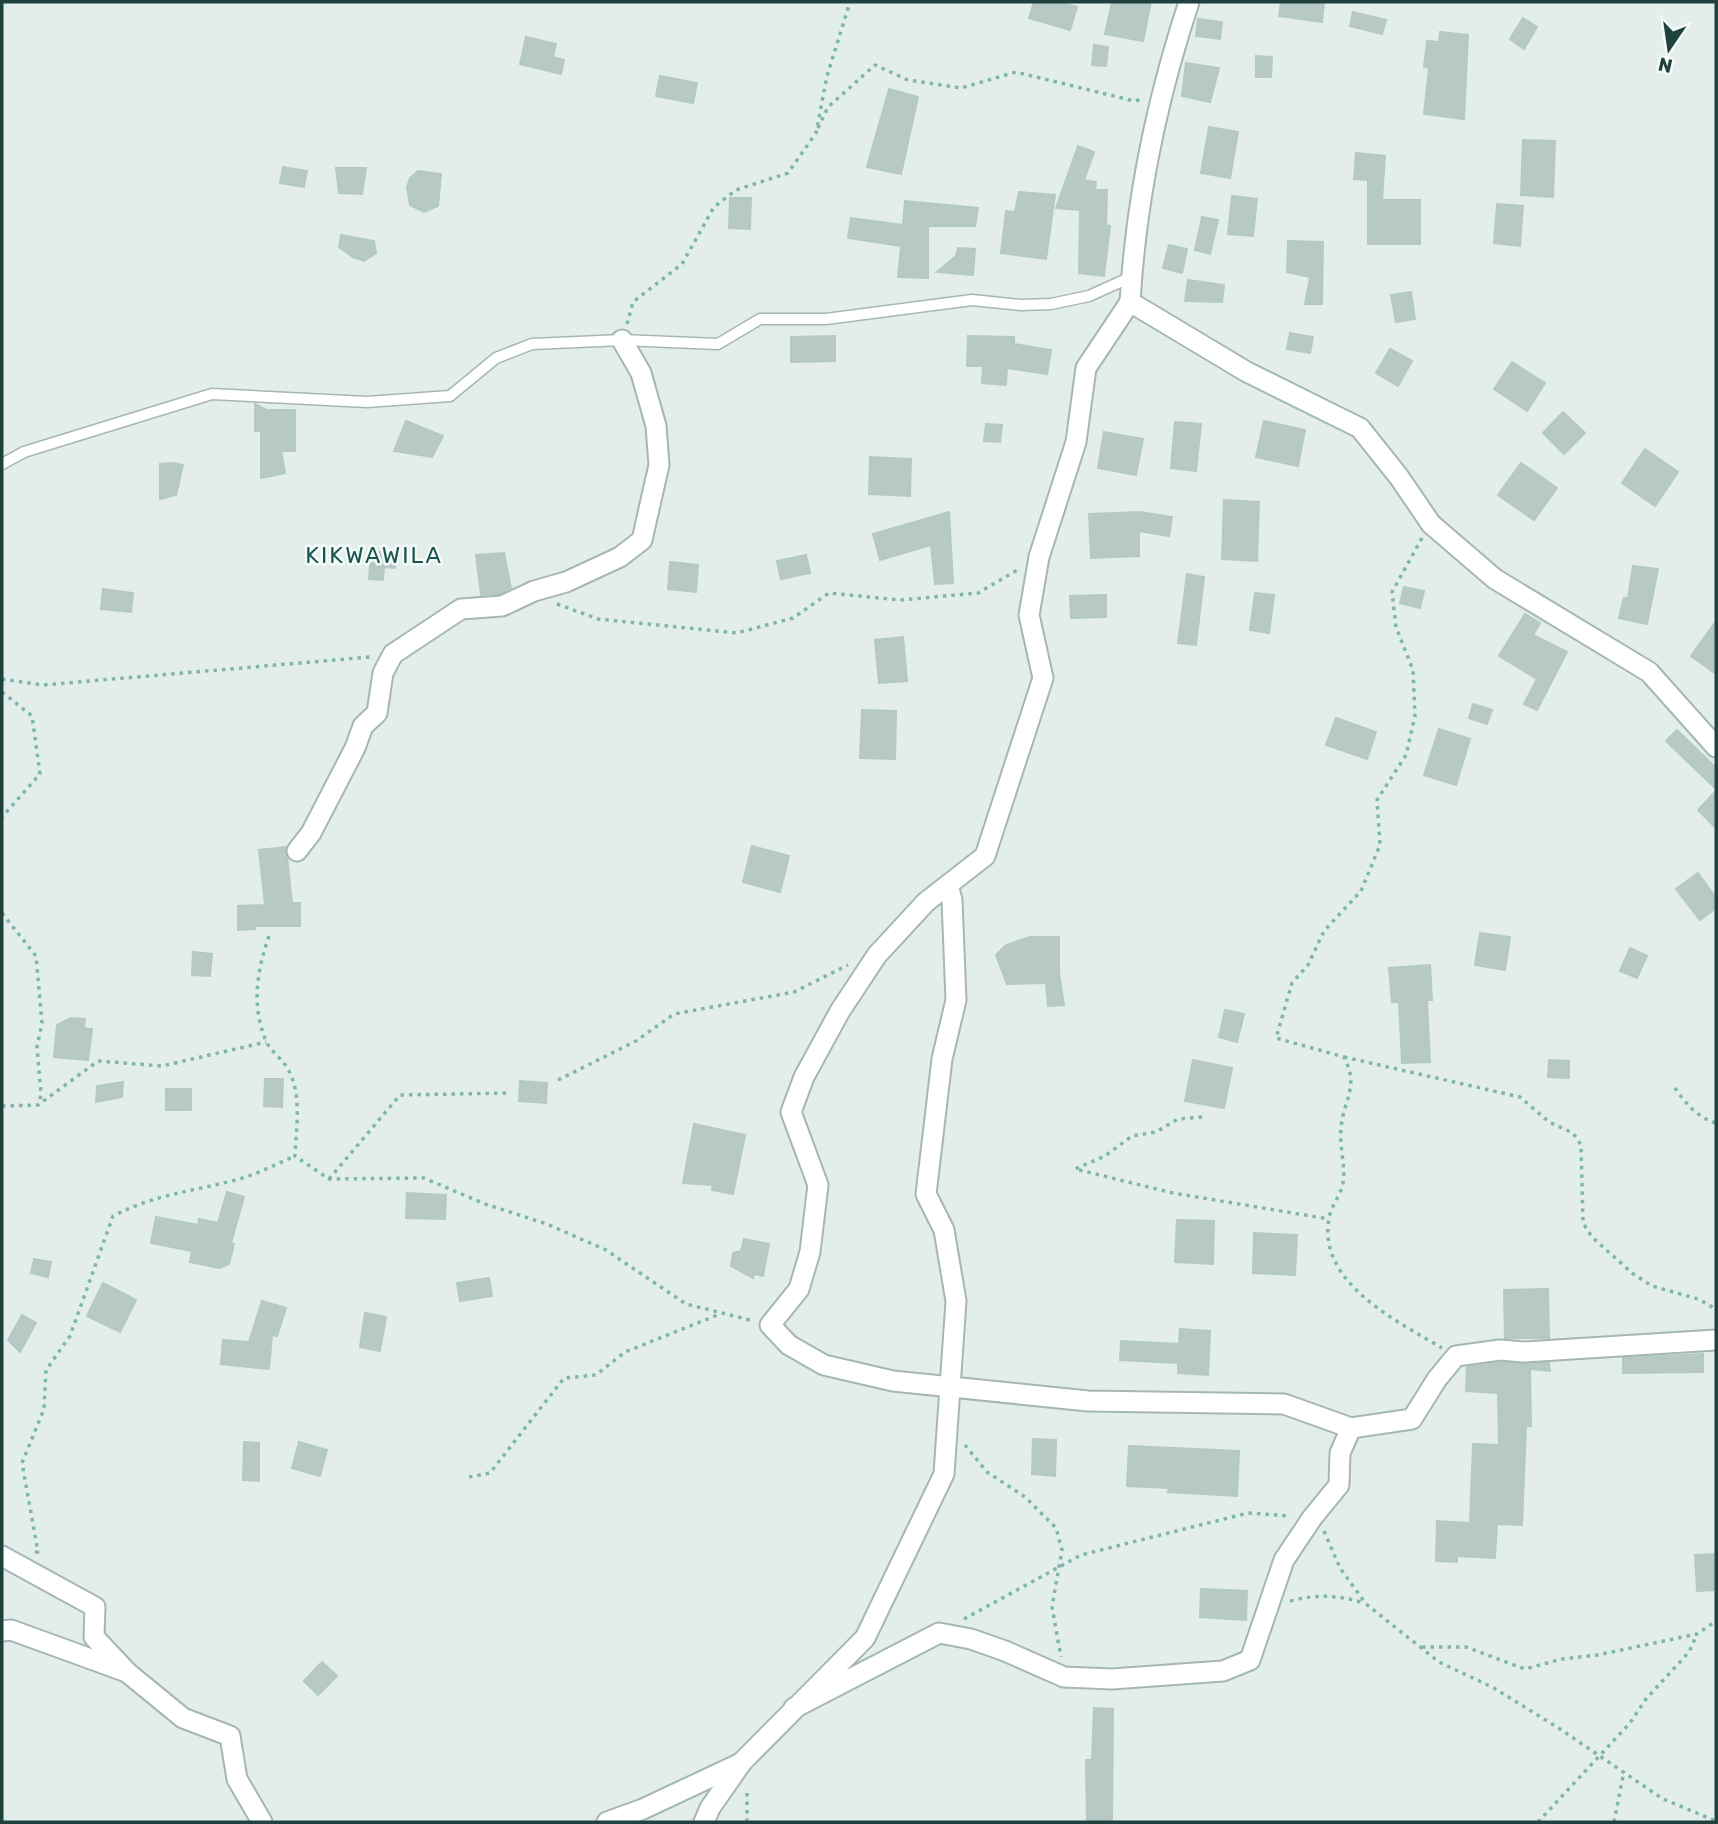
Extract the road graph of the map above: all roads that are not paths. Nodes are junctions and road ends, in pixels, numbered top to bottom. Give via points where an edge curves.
1 (1189, 2) edge
2 (1131, 277) junction
3 (1130, 302) junction
4 (622, 340) junction
5 (2, 464) edge
6 (1716, 747) edge
7 (297, 852) dead end
8 (948, 885) junction
9 (1716, 1340) edge
10 (951, 1387) junction
11 (1351, 1427) junction
12 (2, 1556) edge
13 (2, 1631) edge
14 (128, 1673) junction
15 (794, 1708) junction
16 (742, 1762) junction
17 (261, 1822) edge
18 (607, 1822) edge
19 (704, 1822) edge

1 - 2 street via 1161,96 1133,241
2 - 3 street
2 - 4 lane via 1088,296 1051,304 972,300 826,319 760,319 719,344
3 - 6 street via 1247,373 1360,428 1431,524 1495,579 1649,673
3 - 8 street via 1086,368 1076,442 1039,557 1029,615 1044,678 985,856
4 - 5 lane via 532,344 496,358 450,396 367,402 212,394
4 - 7 street via 641,373 656,426 659,465 642,540 620,557 566,582 502,606 461,609 393,654 383,673 377,713 363,726 311,833
8 - 10 street via 956,1000 942,1059 926,1194 944,1230 956,1301
8 - 10 street via 877,955 804,1077 790,1112 818,1185 810,1252 799,1289 770,1325 789,1345 824,1365 893,1381
9 - 11 street via 1456,1356 1412,1419
10 - 11 street via 1087,1401 1284,1404
10 - 15 street via 944,1474 865,1638
11 - 15 street via 1340,1454 1339,1485 1284,1560 1250,1660 1223,1671 1112,1679 1064,1677 993,1647 939,1633
12 - 14 street via 95,1607 94,1637
13 - 14 street via 11,1630
14 - 17 street via 183,1718 230,1736 237,1779
15 - 16 street
16 - 18 street
16 - 19 street

